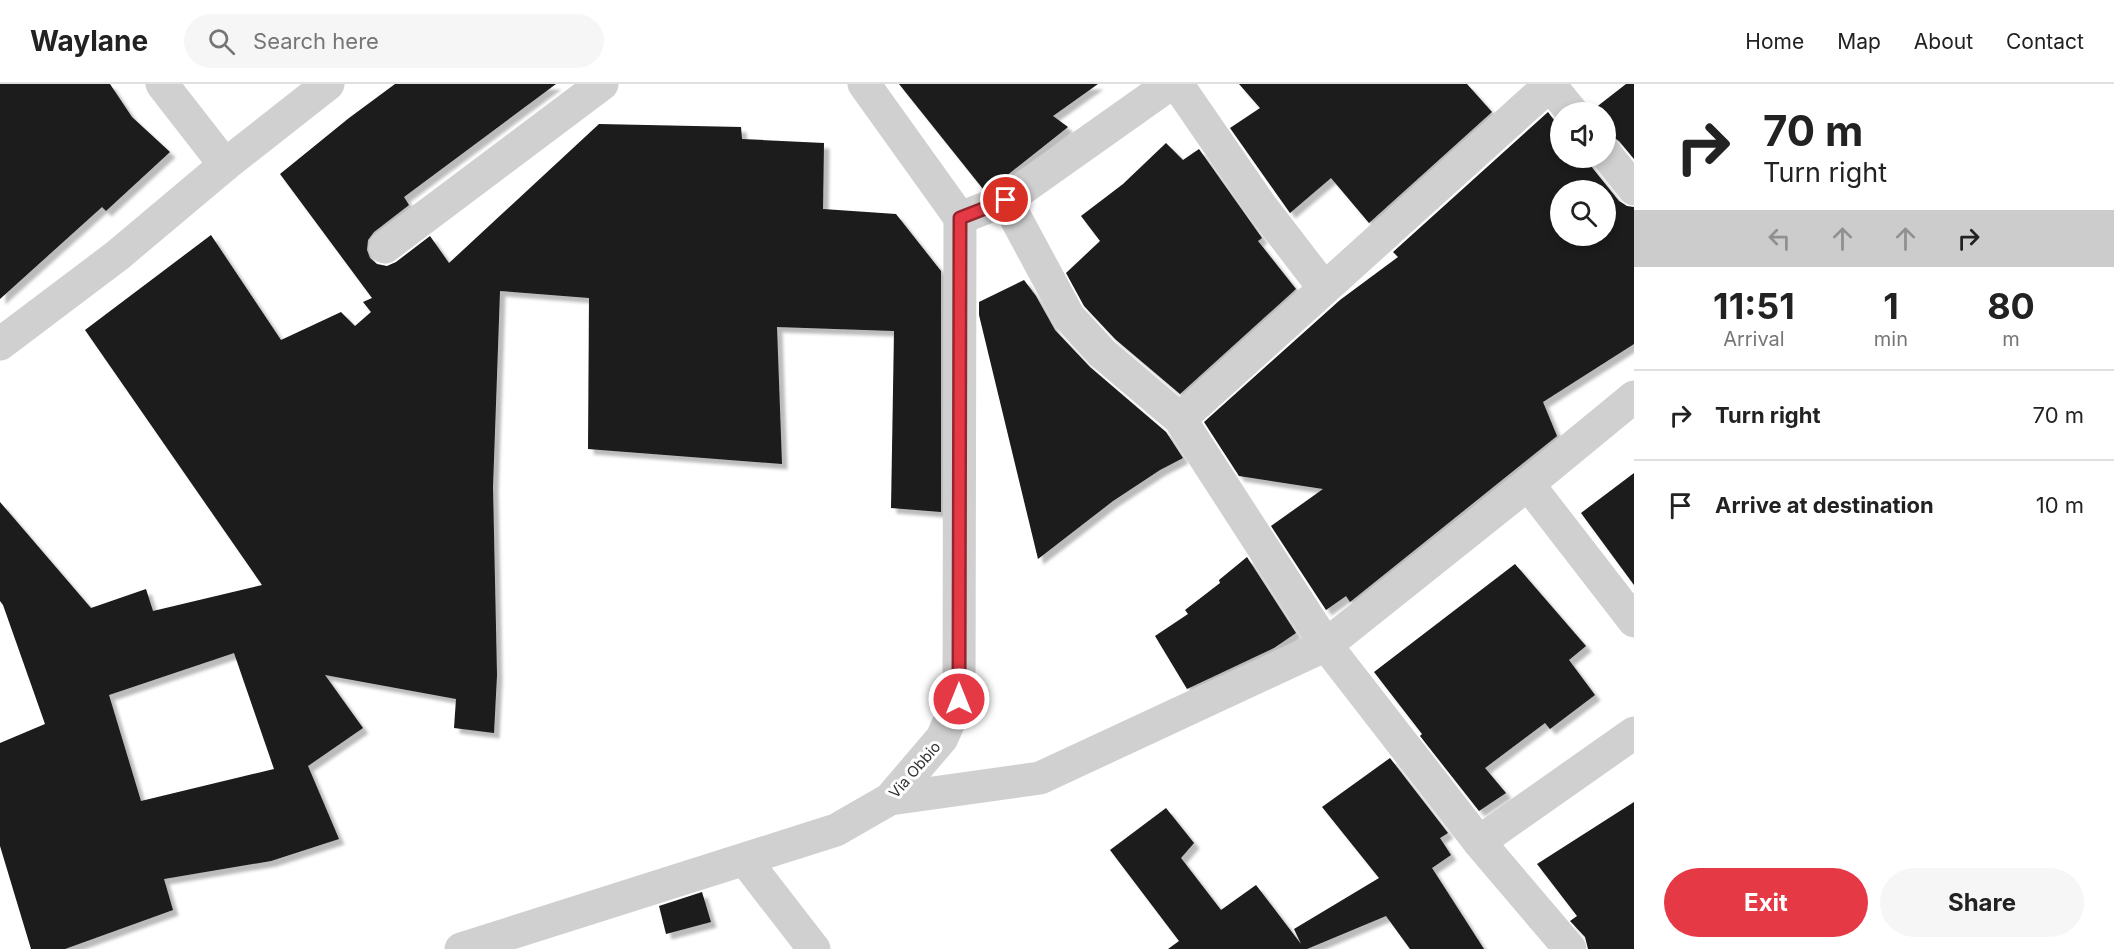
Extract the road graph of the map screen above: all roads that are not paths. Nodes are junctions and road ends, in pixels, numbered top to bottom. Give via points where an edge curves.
1 (162, 84) edge
2 (328, 84) edge
3 (602, 84) edge
4 (864, 84) edge
5 (1170, 84) edge
6 (1177, 84) edge
7 (1550, 84) edge
8 (1564, 102) edge
9 (225, 165) junction
10 (1616, 167) edge
11 (1634, 189) edge
12 (1006, 200) junction
13 (960, 218) junction
14 (385, 247) dead end
15 (1324, 288) junction
16 (0, 344) edge
17 (1634, 397) edge
18 (1180, 419) junction
19 (1528, 484) junction
20 (1634, 621) edge
21 (1326, 645) junction
22 (1634, 733) edge
23 (890, 800) junction
24 (1479, 842) junction
25 (745, 860) junction
26 (461, 949) edge
27 (814, 949) edge
28 (1570, 949) edge

1 - 9 street
2 - 9 street
3 - 14 street
4 - 13 street
5 - 12 street
6 - 15 street via 1261,206
7 - 8 street
7 - 15 street
9 - 16 street via 118,255
10 - 11 street
12 - 13 street
12 - 18 street via 1069,316 1102,353
13 - 23 street, Via Obbio via 959,699 942,738
15 - 18 street
17 - 19 street
18 - 21 street
19 - 20 street
19 - 21 street
21 - 23 street via 1040,778
21 - 24 street
22 - 24 street
23 - 25 street, Via Obbio via 836,830
24 - 28 street
25 - 26 street, Via Obbio
25 - 27 street

